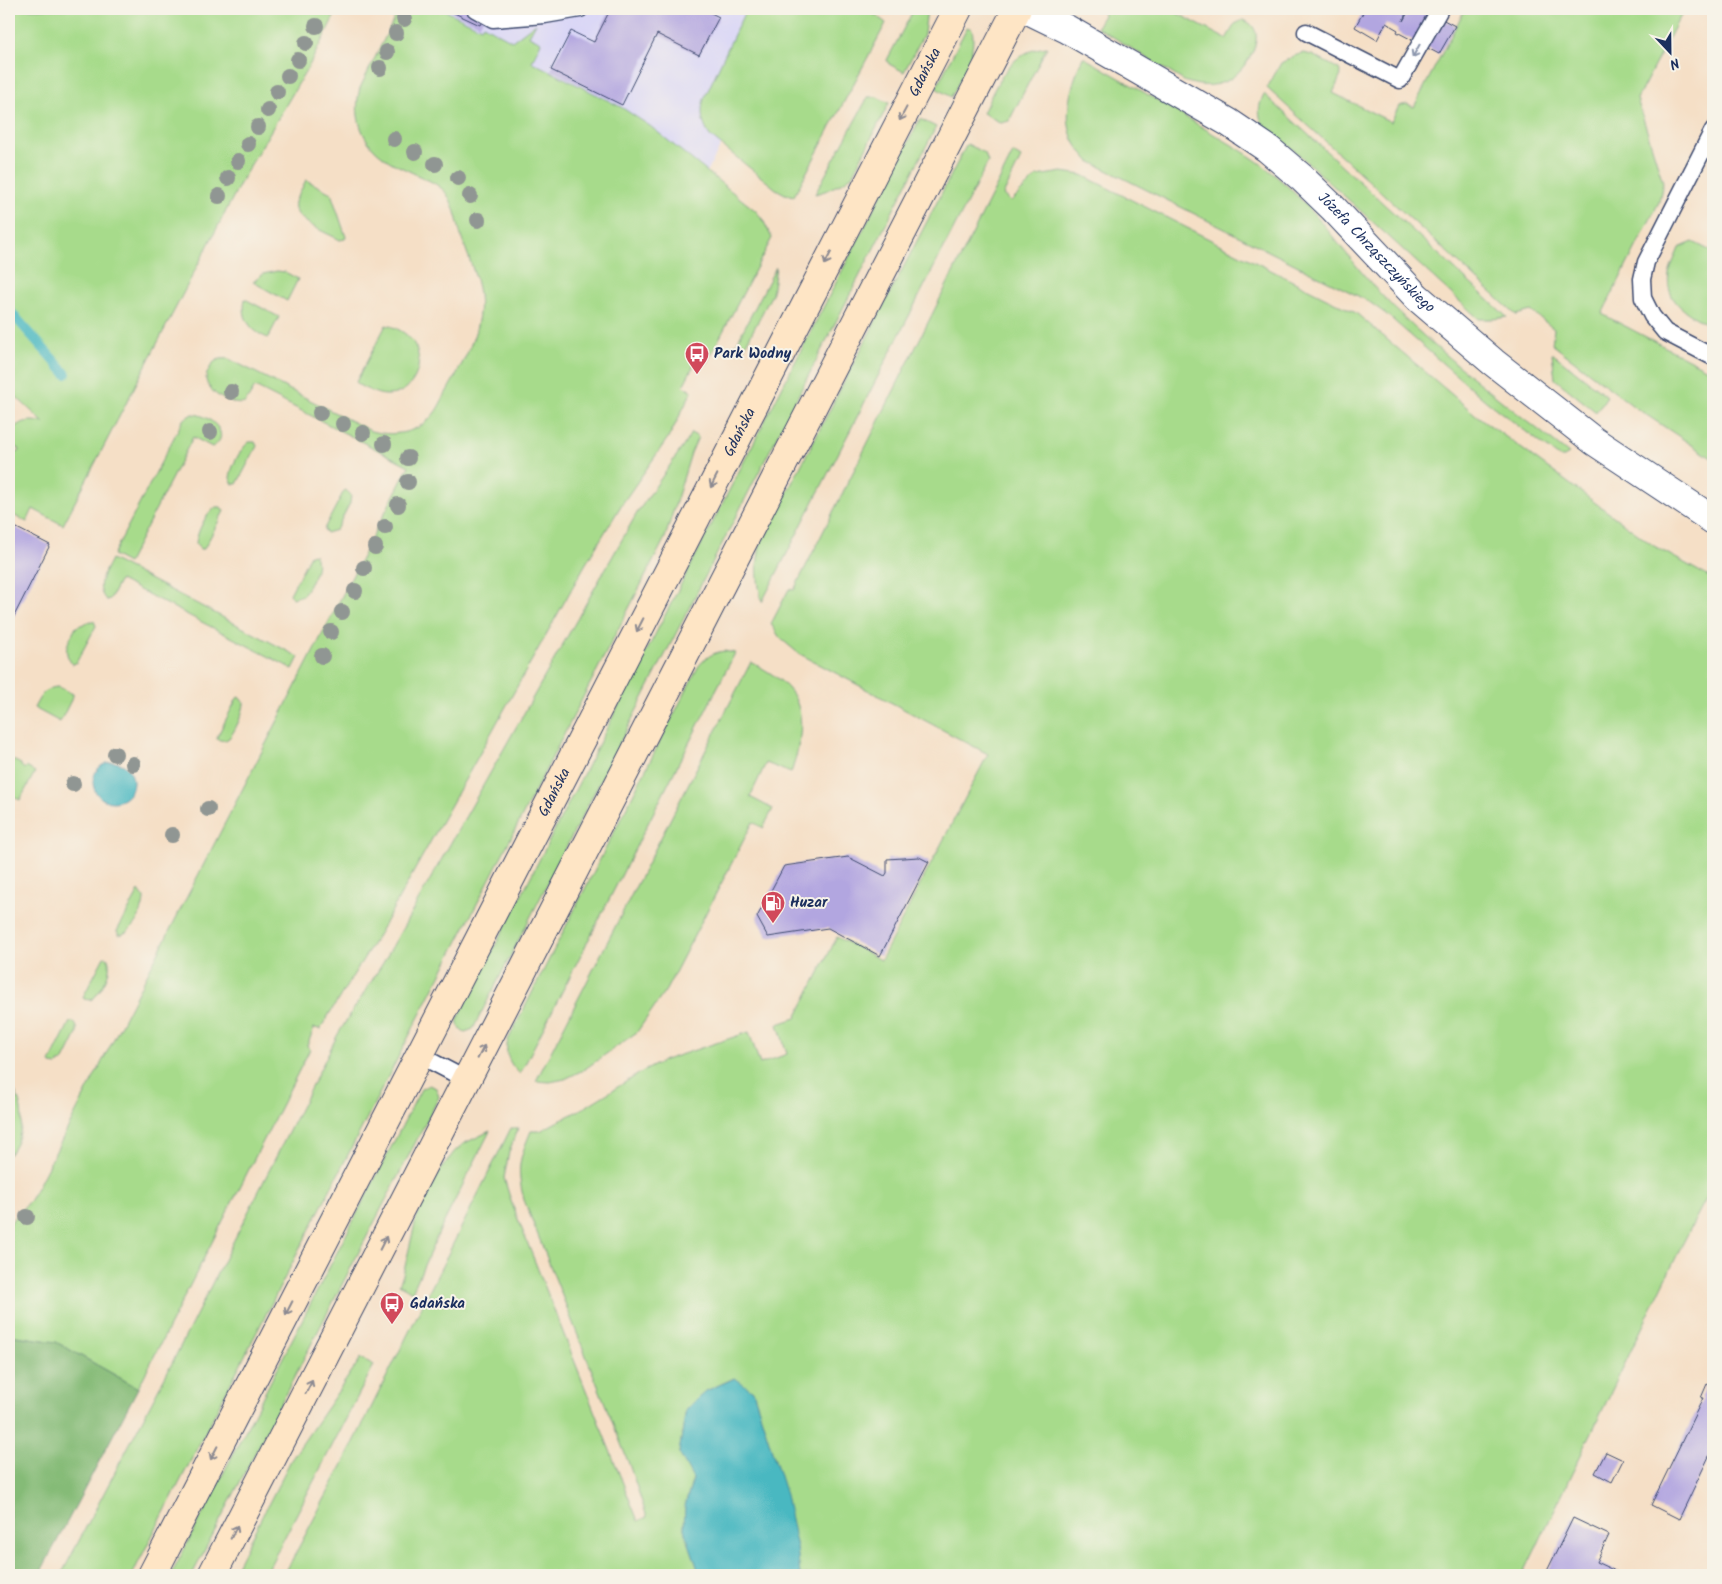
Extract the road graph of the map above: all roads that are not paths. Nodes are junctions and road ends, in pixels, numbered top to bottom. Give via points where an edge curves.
1 (475, 9) edge
2 (580, 9) edge
3 (958, 9) edge
4 (1017, 9) edge
5 (1026, 9) edge
6 (1440, 9) edge
7 (1306, 32) dead end
8 (1713, 130) edge
9 (1713, 357) edge
10 (1713, 520) edge
11 (418, 1054) junction
12 (467, 1080) junction
13 (152, 1575) edge
14 (212, 1575) edge

1 - 2 lane via 493,18
3 -> 11 main road, Gdańska
12 -> 4 main road
5 - 10 street, Józefa Chrząszczyńskiego via 1211,112 1268,149 1333,208 1417,298 1493,362 1594,440
6 -> 7 lane via 1400,80
8 - 9 lane via 1646,262 1642,279 1643,298 1665,332
11 - 12 lane
11 -> 13 main road, Gdańska
14 -> 12 main road

